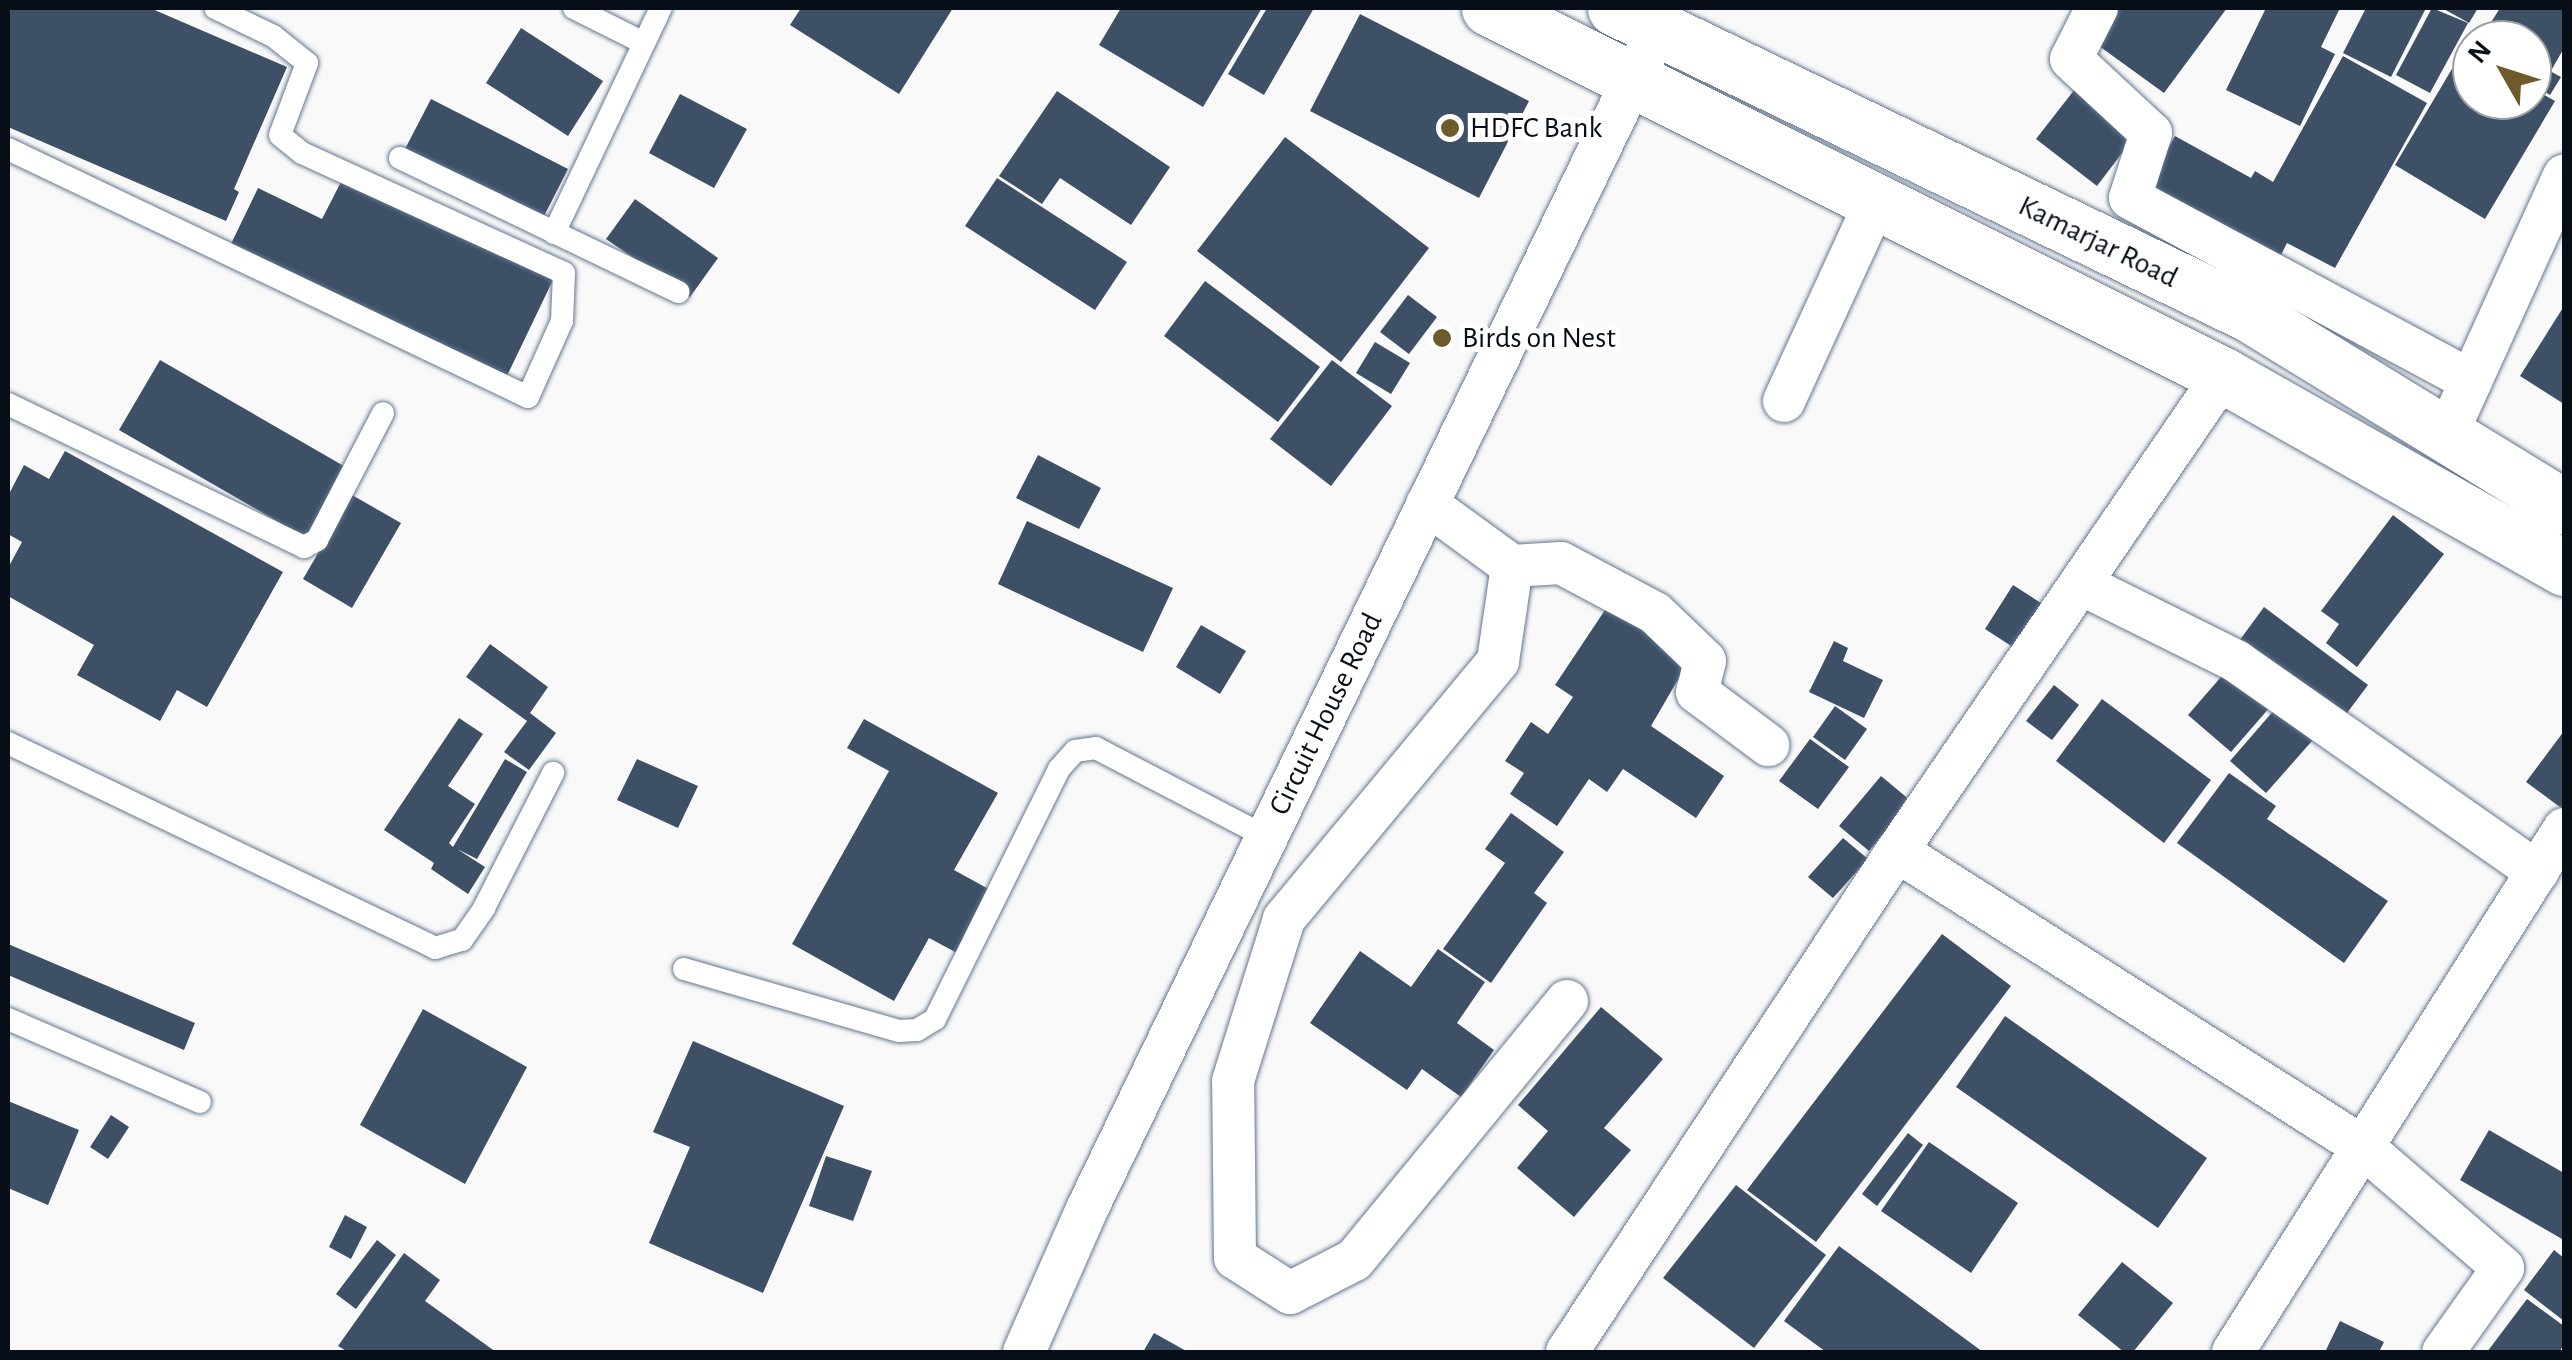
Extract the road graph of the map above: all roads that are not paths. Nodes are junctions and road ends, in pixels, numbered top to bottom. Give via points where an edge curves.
1 (214, 8) edge
2 (574, 8) edge
3 (661, 8) edge
4 (1489, 8) edge
5 (2097, 8) edge
6 (1636, 18) edge
7 (644, 42) junction
8 (1632, 78) junction
9 (8, 149) edge
10 (400, 158) dead end
11 (2564, 176) edge
12 (1876, 201) junction
13 (554, 233) junction
14 (678, 292) dead end
15 (2224, 376) junction
16 (2471, 381) junction
17 (1784, 401) dead end
18 (8, 404) edge
19 (383, 413) dead end
20 (2446, 436) junction
21 (1427, 504) junction
22 (2564, 508) edge
23 (1512, 566) junction
24 (2564, 568) edge
25 (2080, 584) junction
26 (8, 743) edge
27 (1768, 745) dead end
28 (553, 773) dead end
29 (2564, 829) edge
30 (1266, 837) junction
31 (1897, 851) junction
32 (2538, 872) junction
33 (684, 968) dead end
34 (1567, 1001) dead end
35 (8, 1019) edge
36 (200, 1102) dead end
37 (2363, 1146) junction
38 (1024, 1352) edge
39 (1567, 1352) edge
40 (2232, 1352) edge
41 (2443, 1352) edge

1 - 9 lane via 273,36 307,62 280,136 302,153 564,273 562,321 528,397
2 - 7 lane
3 - 7 lane
4 - 8 main road
5 - 16 street via 2071,59 2150,132 2130,198
6 - 8 street, Circuit House Road
6 - 20 main road, Kamarjar Road via 2248,314
7 - 13 lane
8 - 12 main road
8 - 21 street, Circuit House Road
10 - 13 lane
11 - 16 street
12 - 15 main road
12 - 17 street
13 - 14 lane
15 - 24 main road
15 - 25 street
16 - 20 street
18 - 19 lane via 304,548 317,540
20 - 22 main road, Kamarjar Road
21 - 23 street
21 - 30 street, Circuit House Road
23 - 27 street via 1560,563 1655,613 1704,661 1696,692
23 - 34 street via 1498,661 1284,919 1233,1080 1235,1258 1290,1293 1354,1260
25 - 31 street
25 - 32 street via 2236,661
26 - 28 lane via 435,948 462,940 484,908
29 - 32 street
30 - 33 lane via 1096,748 1075,751 1059,769 936,1019 917,1030
30 - 38 street, Circuit House Road
31 - 37 street
31 - 39 street
32 - 37 street
35 - 36 lane
37 - 40 street
37 - 41 street via 2503,1268

